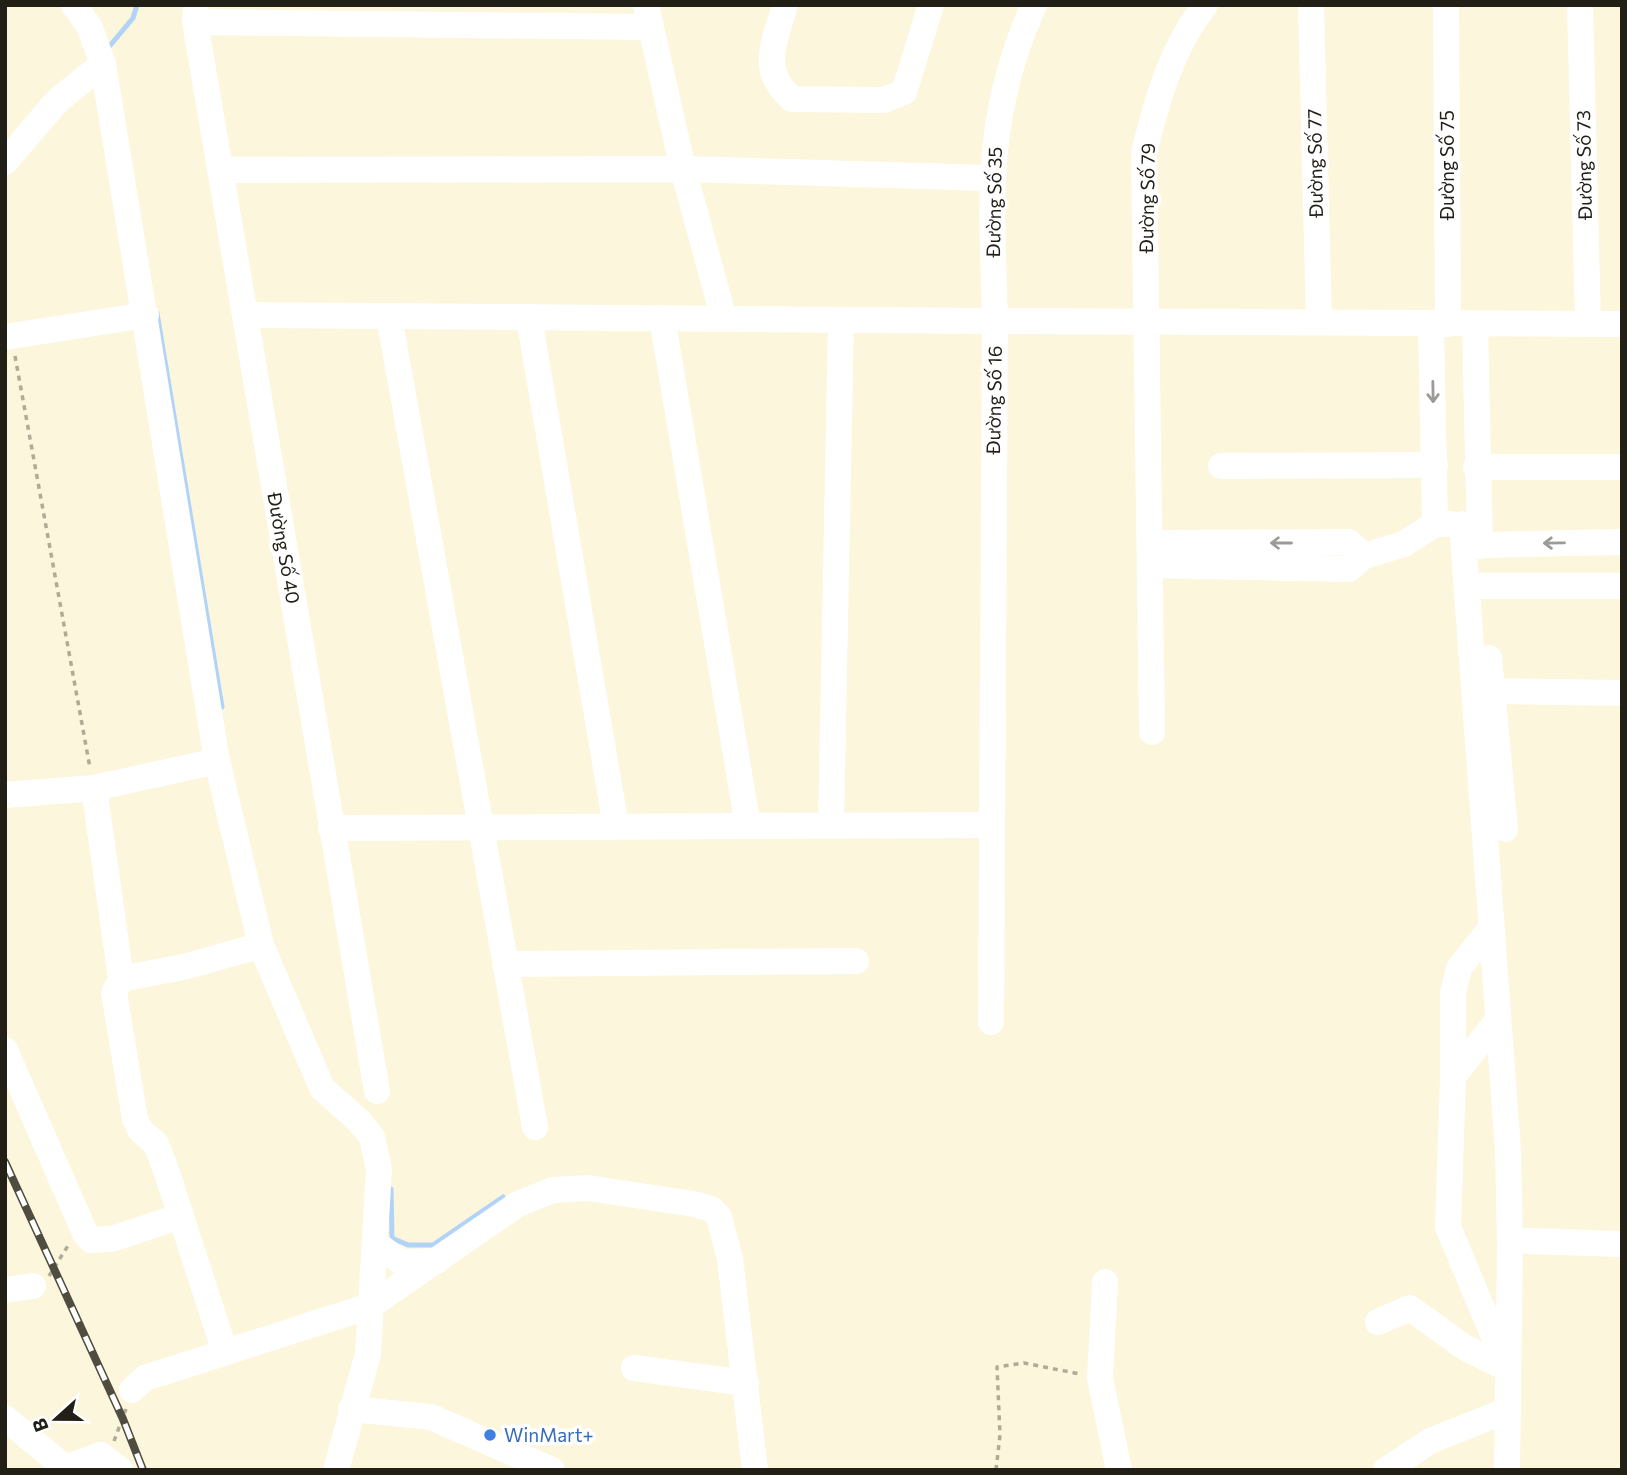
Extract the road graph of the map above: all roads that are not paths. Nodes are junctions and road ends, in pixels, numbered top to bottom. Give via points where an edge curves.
1 (74, 5) edge
2 (785, 5) edge
3 (932, 5) edge
4 (1034, 5) edge
5 (1205, 5) edge
6 (1311, 5) edge
7 (1446, 5) edge
8 (1580, 5) edge
9 (196, 13) edge
10 (648, 16) edge
11 (103, 64) junction
12 (5, 162) edge
13 (683, 169) junction
14 (220, 170) junction
15 (991, 178) junction
16 (146, 315) junction
17 (245, 315) junction
18 (388, 317) junction
19 (529, 317) junction
20 (662, 318) junction
21 (724, 319) junction
22 (841, 320) junction
23 (1147, 320) junction
24 (995, 321) junction
25 (1319, 321) junction
26 (1440, 324) junction
27 (1475, 324) junction
28 (1588, 324) junction
29 (1622, 324) edge
30 (7, 328) edge
31 (1221, 466) dead end
32 (1434, 466) junction
33 (1476, 467) junction
34 (1622, 467) edge
35 (1435, 524) junction
36 (1473, 531) junction
37 (1622, 542) edge
38 (1150, 554) junction
39 (1483, 586) junction
40 (1622, 586) edge
41 (1492, 691) junction
42 (1622, 693) edge
43 (1152, 732) dead end
44 (217, 761) junction
45 (94, 788) junction
46 (5, 795) edge
47 (831, 825) junction
48 (990, 825) junction
49 (616, 826) junction
50 (748, 826) junction
51 (479, 827) junction
52 (331, 828) junction
53 (1505, 829) dead end
54 (1491, 928) junction
55 (261, 945) junction
56 (856, 961) dead end
57 (505, 964) junction
58 (121, 979) junction
59 (1498, 1020) junction
60 (991, 1022) dead end
61 (5, 1049) edge
62 (1453, 1077) junction
63 (377, 1091) dead end
64 (535, 1127) dead end
65 (181, 1216) junction
66 (1525, 1241) dead end
67 (375, 1243) junction
68 (1622, 1244) edge
69 (437, 1261) junction
70 (1105, 1282) dead end
71 (33, 1286) road end
72 (5, 1290) edge
73 (370, 1306) junction
74 (1378, 1322) dead end
75 (225, 1352) junction
76 (634, 1368) dead end
77 (1508, 1369) junction
78 (746, 1383) junction
79 (132, 1390) road end
80 (351, 1409) junction
81 (1508, 1410) junction
82 (5, 1418) edge
83 (116, 1465) edge
84 (69, 1468) edge
85 (336, 1470) edge
86 (552, 1470) edge
87 (755, 1470) edge
88 (1119, 1470) edge
89 (1386, 1470) edge
90 (1507, 1470) edge

1 - 11 street via 89,26
2 - 3 street via 770,60 779,88 792,99 884,100 904,92
4 - 15 street, Đường Số 35 via 1005,79
5 - 23 street, Đường Số 79 via 1174,56 1144,153
6 - 25 street, Đường Số 77
7 - 26 street, Đường Số 75
8 - 28 street, Đường Số 73
9 - 10 street
9 - 14 street, Đường Số 40
10 - 13 street
11 - 12 street via 57,101
11 - 16 street
13 - 14 street
13 - 15 street
13 - 21 street
14 - 17 street, Đường Số 40
15 - 24 street, Đường Số 35
16 - 30 street
16 - 44 street
17 - 18 street
17 - 52 street, Đường Số 40
18 - 19 street
18 - 51 street
19 - 20 street
19 - 49 street
20 - 21 street
20 - 50 street
21 - 22 street
22 - 24 street
22 - 47 street
23 - 24 street, Đường Số 16
23 - 25 street, Đường Số 16
23 - 38 street, Đường Số 79
24 - 48 street, Đường Số 16
25 - 26 street, Đường Số 16
26 - 27 street, Đường Số 16
26 -> 32 street, Đường Số 75
27 - 28 street, Đường Số 16
27 - 33 street
28 - 29 street, Đường Số 16
31 - 32 street
32 - 35 street, Đường Số 75
33 - 34 street
33 - 36 street
35 - 36 street
35 - 38 street via 1404,544 1364,556 1349,542
37 -> 36 street
36 - 39 street
36 - 54 street
38 - 43 street, Đường Số 79
39 - 40 street
39 - 41 street
41 - 42 street
41 - 53 street
44 - 45 street
44 - 55 street
45 - 46 street
45 - 58 street
47 - 48 street
47 - 50 street
48 - 60 street, Đường Số 16
49 - 50 street
49 - 51 street
51 - 52 street
51 - 57 street
52 - 63 street, Đường Số 40
54 - 59 street
54 - 62 street via 1459,968 1453,994
55 - 58 street
55 - 67 street via 322,1088 372,1138 379,1169
56 - 57 street
57 - 64 street
58 - 65 street via 114,993 135,1119 156,1144
59 - 62 street
59 - 77 street via 1508,1150
61 - 65 street via 91,1240 112,1240
62 - 77 street via 1448,1227
65 - 75 street
66 - 68 street
67 - 69 street via 401,1262
67 - 73 street
69 - 73 street
69 - 78 street via 518,1204 553,1190 588,1188 710,1209 719,1217 730,1259
70 - 88 street via 1100,1378
71 - 72 street
73 - 75 street
73 - 80 street via 368,1354
74 - 77 street via 1410,1307 1464,1347
75 - 79 street via 145,1378
76 - 78 street
77 - 81 street
78 - 87 street
80 - 85 street
80 - 86 street via 431,1417
81 - 89 street via 1430,1441
81 - 90 street
82 - 84 street
83 - 84 street via 101,1455

